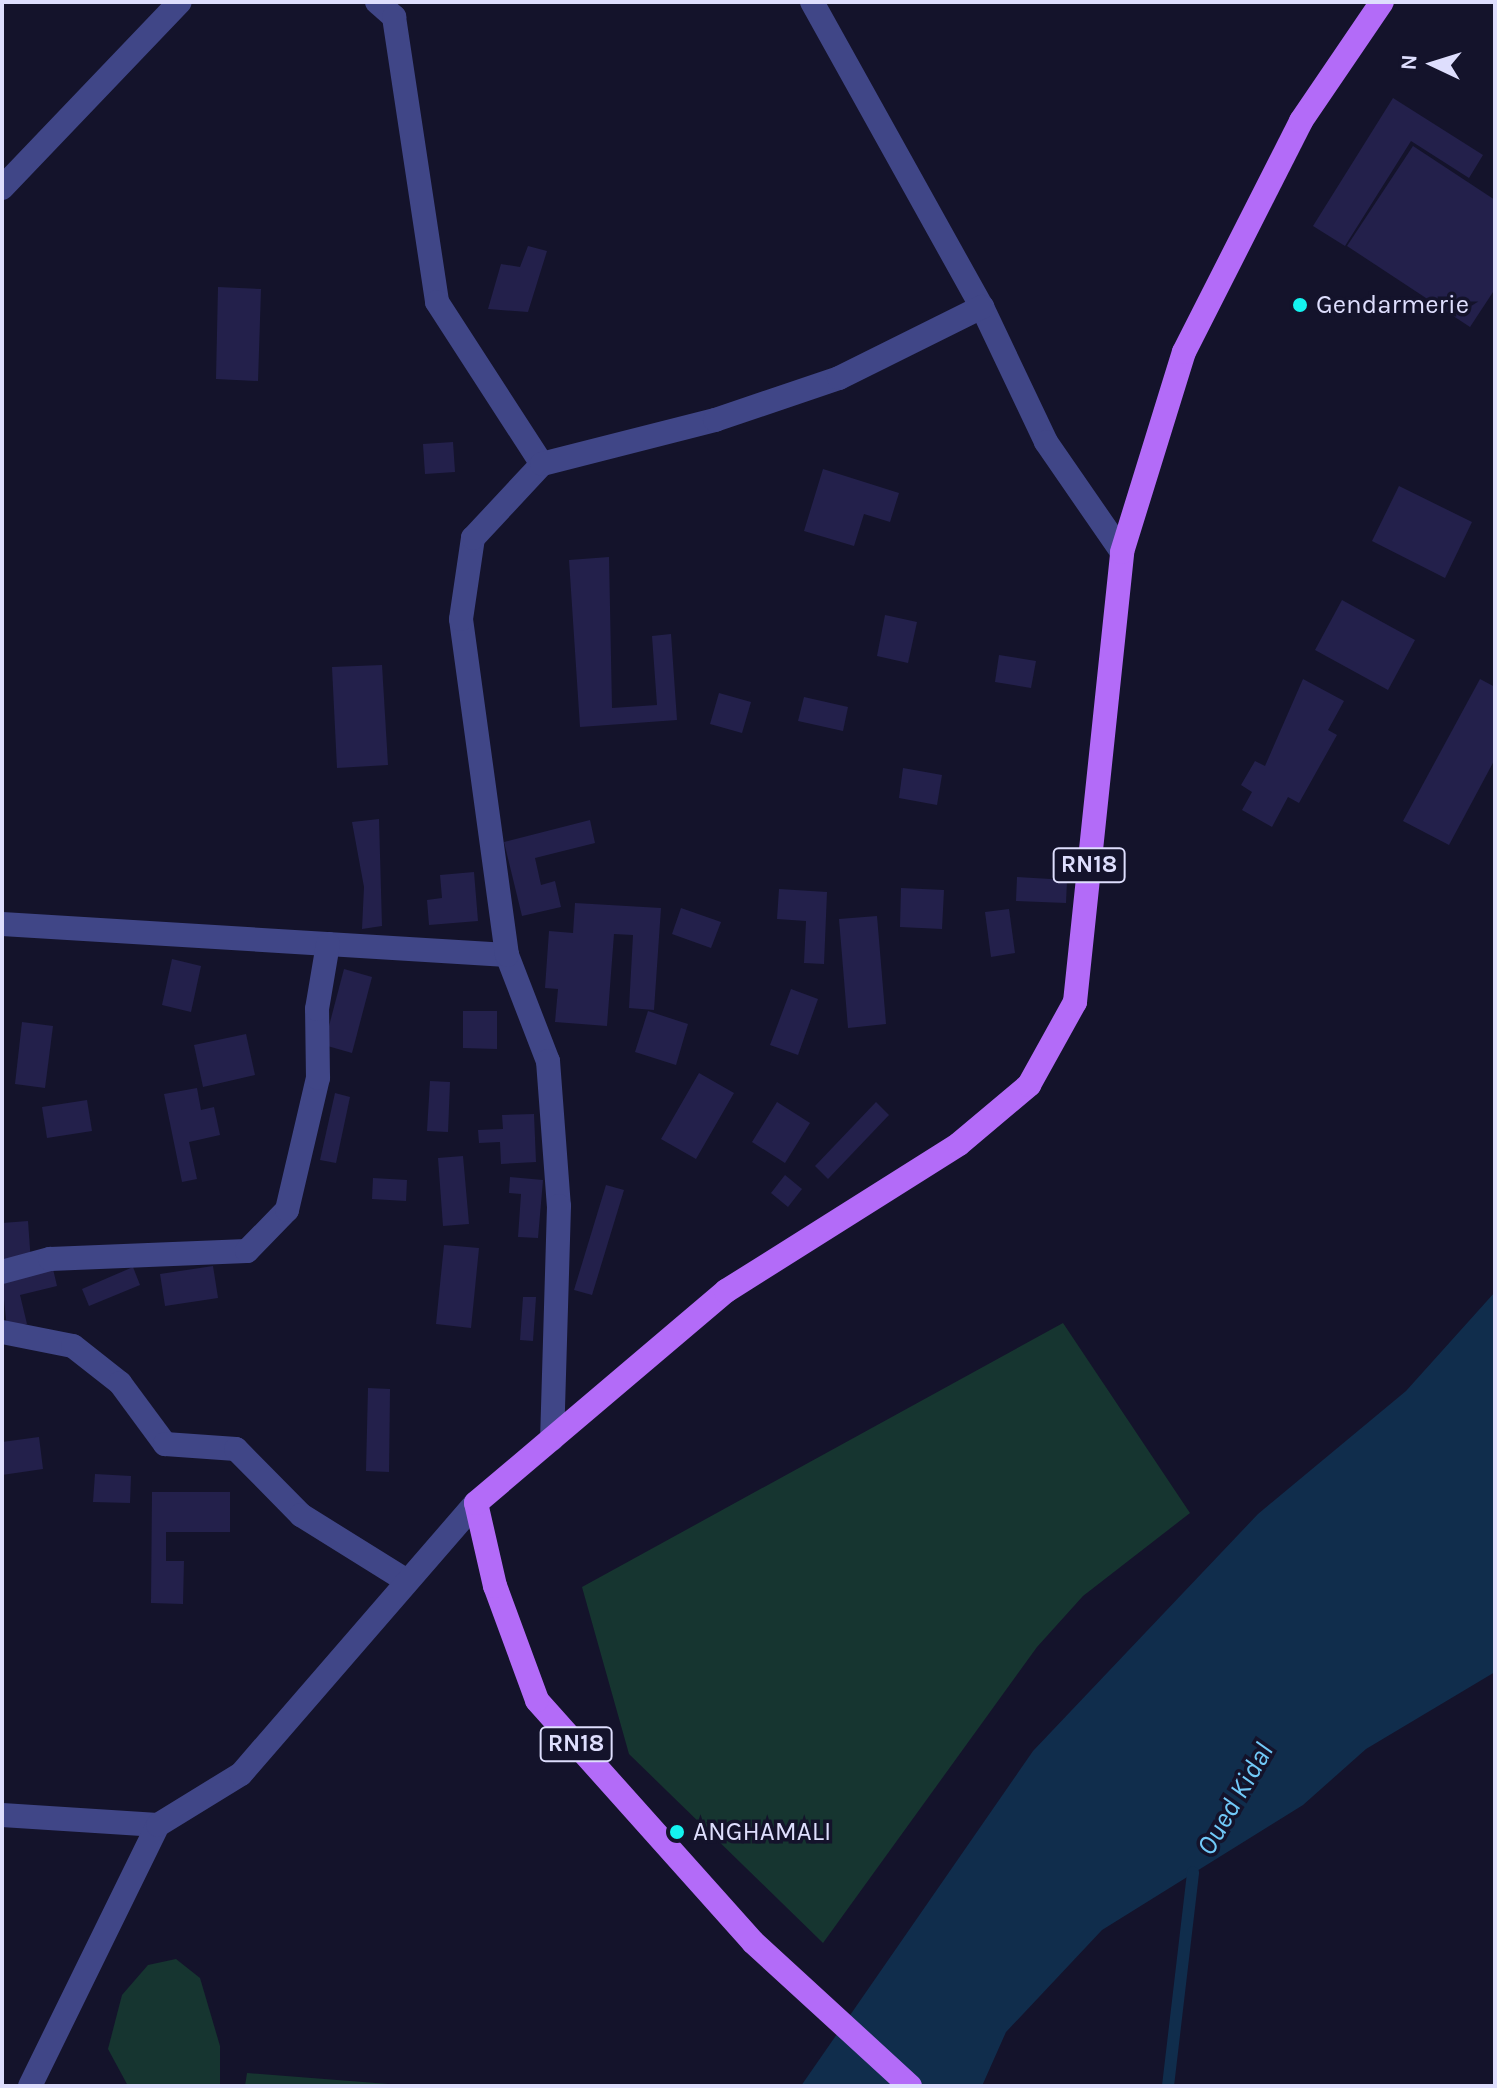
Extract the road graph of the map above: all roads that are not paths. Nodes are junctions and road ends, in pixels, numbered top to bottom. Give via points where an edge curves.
1 (180, 2) edge
2 (377, 2) edge
3 (812, 2) edge
4 (1382, 2) edge
5 (2, 188) edge
6 (982, 307) junction
7 (542, 464) junction
8 (1122, 552) junction
9 (2, 924) edge
10 (328, 944) junction
11 (507, 955) junction
12 (2, 1272) edge
13 (2, 1332) edge
14 (552, 1439) junction
15 (476, 1503) junction
16 (404, 1579) junction
17 (2, 1815) edge
18 (158, 1825) junction
19 (30, 2086) edge
20 (910, 2086) edge

1 - 5 street
2 - 7 street via 394,17 437,302
3 - 6 street
4 - 8 main road, RN18 via 1301,121 1184,352
6 - 7 street via 839,378 715,420
6 - 8 street via 1046,442
7 - 11 street via 473,538 461,619
8 - 14 main road, RN18 via 1075,1002 1029,1085 959,1144 726,1291
9 - 10 street
10 - 11 street
10 - 12 street via 307,1138 287,1210 247,1251 50,1259
11 - 14 street via 548,1061 559,1206
13 - 16 street via 73,1346 120,1383 165,1444 236,1449 301,1515
14 - 15 main road, RN18
15 - 16 street
15 - 20 main road, RN18 via 495,1586 537,1700 753,1942
16 - 18 street via 241,1774
17 - 18 street
18 - 19 street

